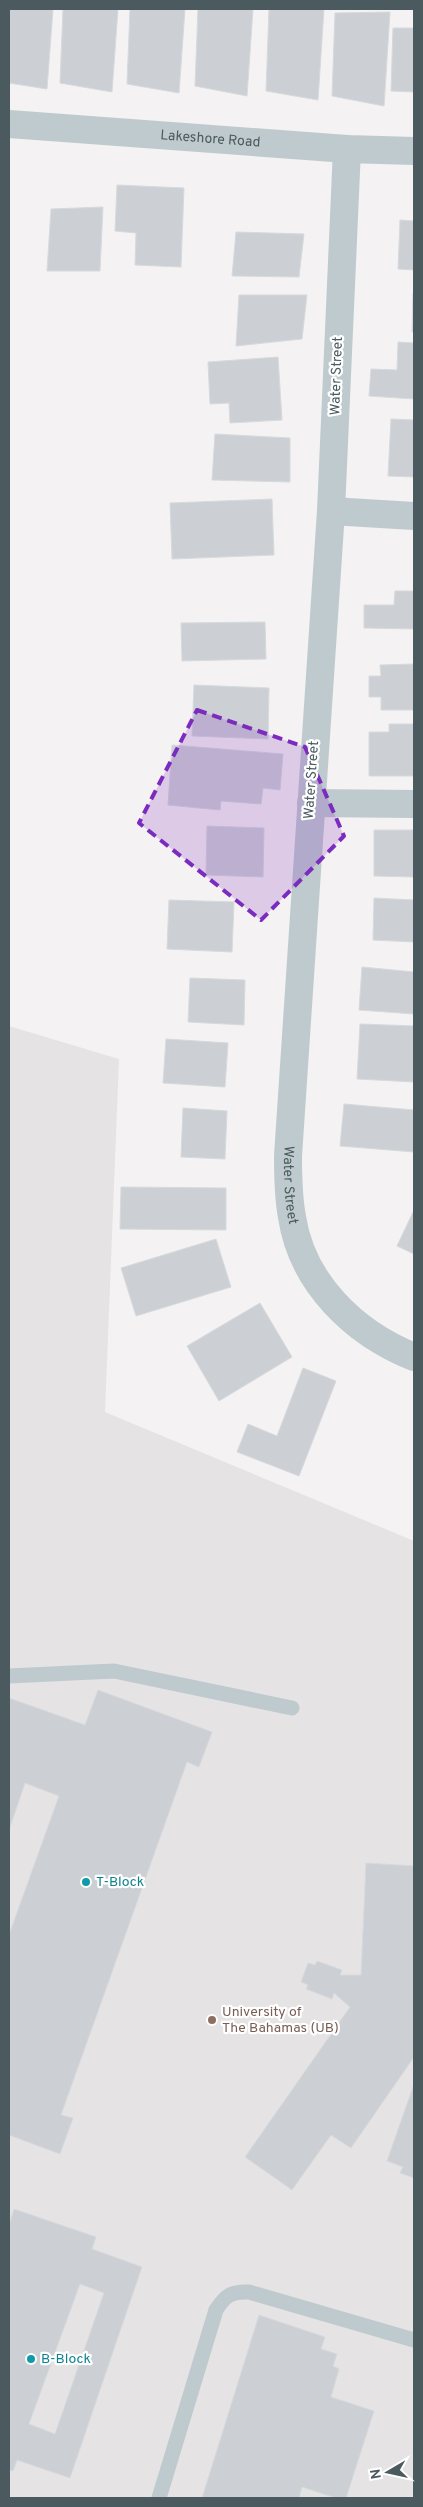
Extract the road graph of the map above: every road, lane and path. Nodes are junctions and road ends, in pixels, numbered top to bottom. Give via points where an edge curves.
1 (9, 124) edge
2 (346, 149) junction
3 (414, 151) edge
4 (331, 511) junction
5 (414, 516) edge
6 (311, 803) junction
7 (414, 804) edge
8 (414, 1356) edge
9 (9, 1676) edge
10 (292, 1708) dead end
11 (414, 2340) edge
12 (158, 2498) edge

1 - 2 street, Lakeshore Road
2 - 3 street, Lakeshore Road
2 - 4 street, Water Street
4 - 5 street
4 - 6 street, Water Street
6 - 7 street
6 - 8 street, Water Street via 288,1156 292,1219 301,1251 334,1305 356,1324
9 - 10 lane via 114,1671
11 - 12 lane via 249,2292 236,2291 224,2297 216,2310

